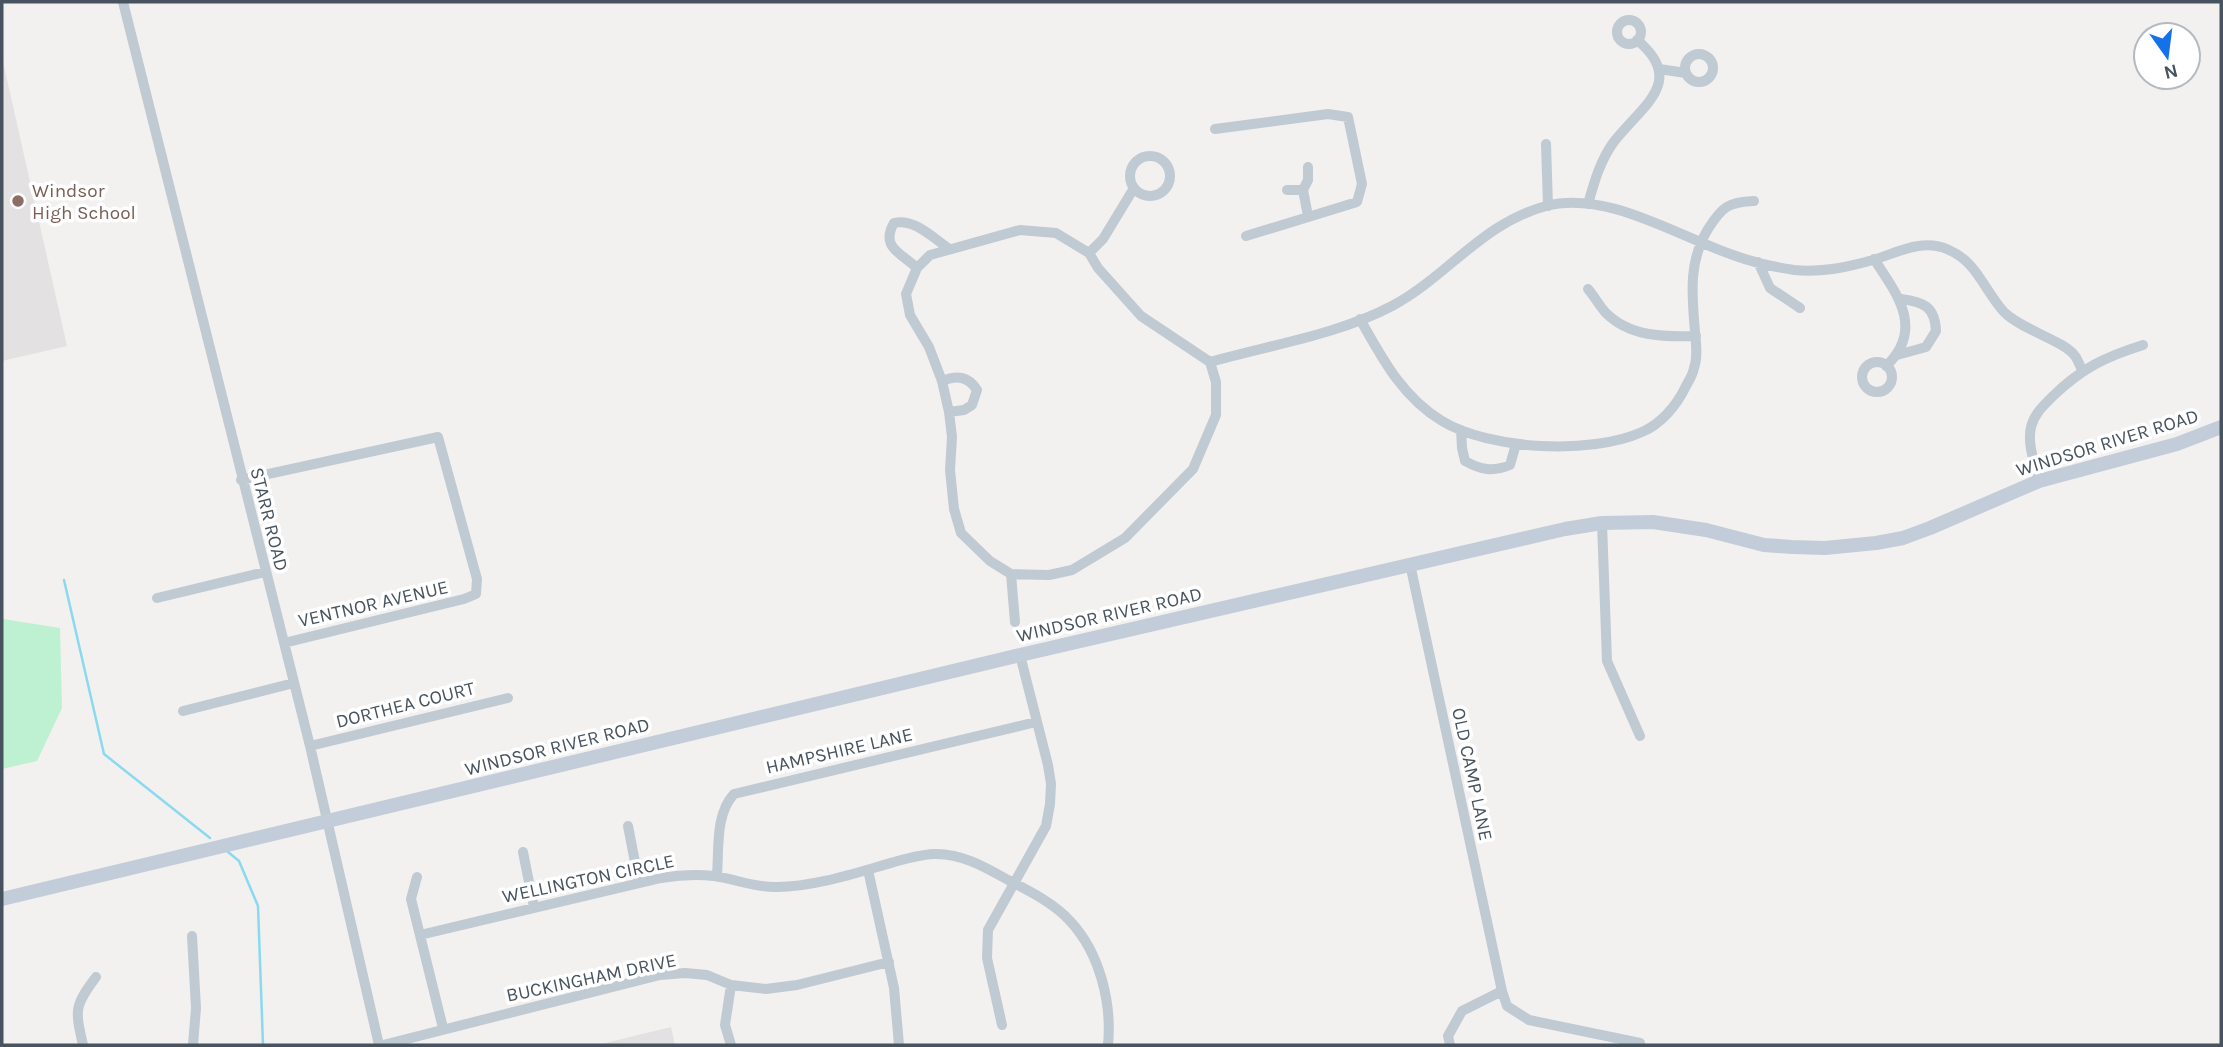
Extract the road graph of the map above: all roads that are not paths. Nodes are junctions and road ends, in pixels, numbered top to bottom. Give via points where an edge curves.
1 (123, 2) edge
2 (1637, 40) dead end
3 (1659, 69) junction
4 (1686, 73) dead end
5 (1215, 129) dead end
6 (1546, 144) dead end
7 (1308, 167) dead end
8 (1135, 188) dead end
9 (1287, 190) dead end
10 (1303, 190) junction
11 (1754, 201) dead end
12 (1588, 204) junction
13 (1548, 205) junction
14 (1308, 216) junction
15 (1246, 236) dead end
16 (1700, 242) junction
17 (948, 248) junction
18 (1089, 253) junction
19 (1874, 259) junction
20 (1758, 262) junction
21 (917, 268) junction
22 (1588, 289) dead end
23 (1901, 299) junction
24 (1800, 308) dead end
25 (1360, 319) junction
26 (1696, 336) junction
27 (2143, 345) dead end
28 (1897, 355) junction
29 (1210, 362) junction
30 (1886, 366) dead end
31 (2082, 370) junction
32 (942, 381) junction
33 (949, 412) junction
34 (2221, 426) edge
35 (1461, 430) junction
36 (1516, 443) junction
37 (242, 480) junction
38 (2039, 481) junction
39 (1602, 523) junction
40 (1410, 564) junction
41 (265, 572) junction
42 (1011, 574) junction
43 (157, 598) dead end
44 (1015, 622) dead end
45 (284, 643) junction
46 (1020, 655) junction
47 (294, 683) junction
48 (508, 698) dead end
49 (183, 711) dead end
50 (1036, 722) junction
51 (1640, 736) dead end
52 (310, 746) junction
53 (329, 822) junction
54 (628, 826) dead end
55 (523, 852) dead end
56 (868, 870) junction
57 (717, 876) junction
58 (417, 877) dead end
59 (639, 883) junction
60 (1013, 883) junction
61 (2, 900) edge
62 (534, 907) junction
63 (420, 935) junction
64 (192, 936) dead end
65 (889, 962) junction
66 (96, 977) dead end
67 (731, 985) junction
68 (1502, 991) junction
69 (1002, 1026) dead end
70 (443, 1028) junction
71 (1640, 1043) dead end
72 (83, 1045) edge
73 (193, 1045) edge
74 (381, 1045) edge
75 (731, 1045) edge
76 (899, 1045) edge
77 (1108, 1045) edge
78 (1450, 1045) edge

1 - 37 street, STARR ROAD
2 - 3 street via 1653,53
3 - 4 street
3 - 12 street via 1657,88 1647,106 1612,144 1599,167
5 - 14 street via 1328,114 1348,117 1362,184 1357,202
6 - 13 street
7 - 10 street
8 - 18 street
9 - 10 street
10 - 14 street
11 - 16 street via 1726,206
12 - 13 street
12 - 16 street
13 - 25 street via 1491,231 1434,279 1392,306
14 - 15 street
16 - 20 street
16 - 26 street via 1692,273
17 - 18 street via 1020,230 1056,233
17 - 21 street via 930,254
17 - 21 street via 916,225 894,223 889,231 890,246
18 - 29 street via 1141,316
19 - 20 street via 1841,268 1799,270
19 - 23 street
19 - 31 street via 1931,243 1962,257 2004,312 2075,355
20 - 24 street via 1770,288
21 - 32 street via 906,294 909,315 929,347
22 - 26 street via 1606,313 1644,334
23 - 28 street via 1905,321
23 - 28 street via 1928,308 1934,314 1936,331 1926,347
25 - 29 street
25 - 35 street via 1405,391
26 - 36 street via 1695,368 1684,391 1668,414 1645,431 1598,444
27 - 31 street
28 - 30 street
29 - 42 street via 1216,382 1216,415 1193,469 1125,538 1072,570
31 - 38 street via 2039,410 2031,426
32 - 33 street
32 - 33 street via 964,377 977,390 972,405
33 - 42 street via 950,470 961,533
34 - 38 main road, WINDSOR RIVER ROAD via 2177,443
35 - 36 street
35 - 36 street via 1465,461 1487,470 1510,465
37 - 41 street, STARR ROAD
37 - 45 street, VENTNOR AVENUE via 438,437 477,579 476,594 464,600
38 - 39 main road, WINDSOR RIVER ROAD via 1903,538 1853,546 1793,548 1653,522
39 - 40 main road, WINDSOR RIVER ROAD
39 - 51 street via 1607,661
40 - 46 main road, WINDSOR RIVER ROAD
40 - 68 street, OLD CAMP LANE
41 - 43 street
41 - 45 street, STARR ROAD
42 - 44 street
45 - 47 street, STARR ROAD
46 - 50 street
46 - 53 main road, WINDSOR RIVER ROAD
47 - 49 street
47 - 52 street, STARR ROAD
48 - 52 street, DORTHEA COURT
50 - 57 street, HAMPSHIRE LANE via 734,794 723,814
50 - 60 street via 1048,765 1050,804 1046,826
52 - 53 street, STARR ROAD
53 - 61 main road, WINDSOR RIVER ROAD
53 - 74 street, STARR ROAD
54 - 59 street
55 - 62 street
56 - 57 street, WELLINGTON CIRCLE via 778,887 758,887
56 - 60 street, WELLINGTON CIRCLE via 936,854 971,861
56 - 65 street
57 - 59 street, WELLINGTON CIRCLE via 679,875
58 - 63 street via 411,899
59 - 62 street, WELLINGTON CIRCLE
60 - 69 street via 988,929 987,958
60 - 77 street, WELLINGTON CIRCLE via 1053,906 1082,934 1107,1005
62 - 63 street, WELLINGTON CIRCLE
63 - 70 street
64 - 73 street via 197,1008
65 - 67 street, BUCKINGHAM DRIVE via 782,988
65 - 76 street
66 - 72 street via 82,996 76,1016
67 - 70 street, BUCKINGHAM DRIVE via 707,975 660,975
67 - 75 street via 725,1025
68 - 71 street, OLD CAMP LANE via 1507,1006 1529,1020
68 - 78 street via 1462,1011 1448,1037
70 - 74 street, BUCKINGHAM DRIVE

